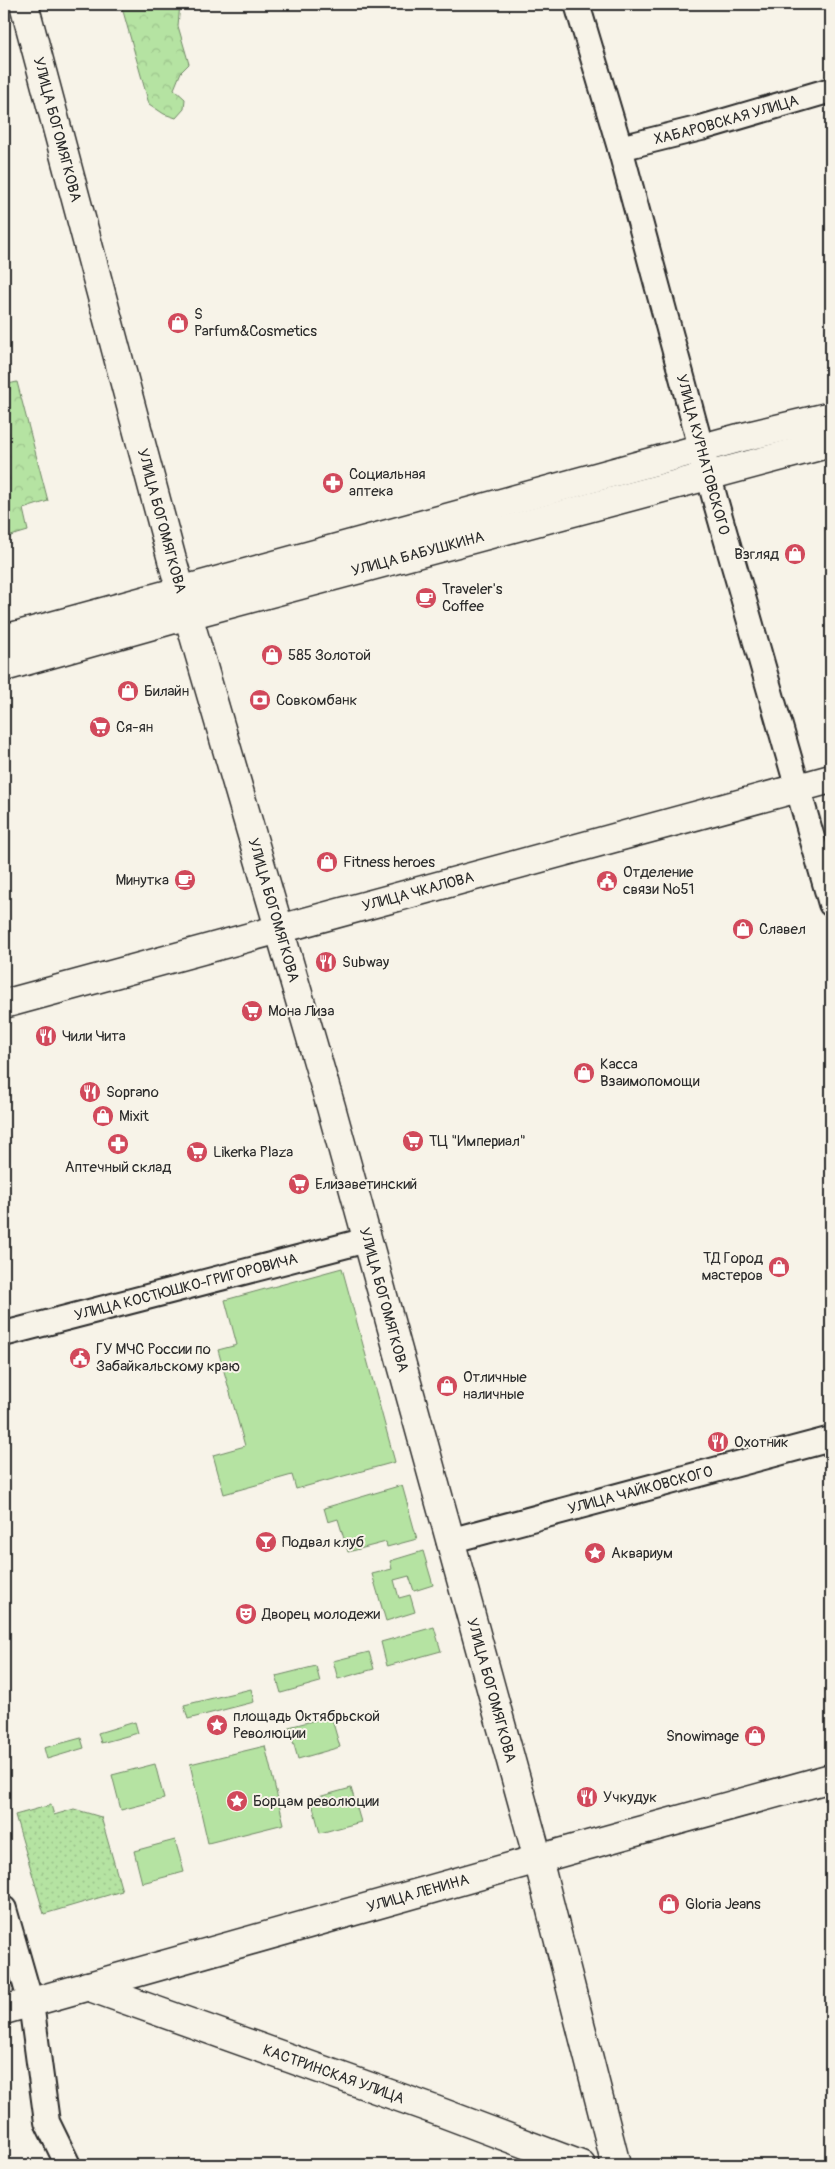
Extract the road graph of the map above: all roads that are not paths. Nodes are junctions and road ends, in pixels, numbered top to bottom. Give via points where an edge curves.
1 (24, 4) edge
2 (577, 4) edge
3 (831, 90) edge
4 (620, 148) junction
5 (831, 416) edge
6 (831, 443) edge
7 (703, 448) junction
8 (710, 476) junction
9 (185, 602) junction
10 (4, 639) edge
11 (4, 667) edge
12 (831, 779) edge
13 (799, 788) junction
14 (831, 904) edge
15 (280, 928) junction
16 (4, 1004) edge
17 (368, 1240) junction
18 (4, 1334) edge
19 (831, 1439) edge
20 (450, 1542) junction
21 (831, 1778) edge
22 (538, 1859) junction
23 (4, 1909) edge
24 (87, 1986) junction
25 (31, 2003) junction
26 (4, 2010) edge
27 (68, 2165) edge
28 (581, 2165) edge
29 (616, 2165) edge

1 - 9 main road, УЛИЦА БОГОМЯГКОВА
2 - 4 street, УЛИЦА КУРНАТОВСКОГО
3 - 4 street, ХАБАРОВСКАЯ УЛИЦА
4 - 7 street, УЛИЦА КУРНАТОВСКОГО
5 - 7 main road, УЛИЦА БАБУШКИНА
6 - 8 main road, УЛИЦА БАБУШКИНА
7 - 8 street, УЛИЦА КУРНАТОВСКОГО
7 - 9 main road, УЛИЦА БАБУШКИНА
8 - 9 main road, УЛИЦА БАБУШКИНА
8 - 13 street, УЛИЦА КУРНАТОВСКОГО
9 - 10 main road, УЛИЦА БАБУШКИНА
9 - 11 main road, УЛИЦА БАБУШКИНА
9 - 15 main road, УЛИЦА БОГОМЯГКОВА
12 - 13 main road, УЛИЦА ЧКАЛОВА
13 - 14 street, УЛИЦА КУРНАТОВСКОГО
13 - 15 main road, УЛИЦА ЧКАЛОВА
15 - 16 main road, УЛИЦА ЧКАЛОВА
15 - 17 main road, УЛИЦА БОГОМЯГКОВА
17 - 18 street, УЛИЦА КОСТЮШКО-ГРИГОРОВИЧА
17 - 20 main road, УЛИЦА БОГОМЯГКОВА
19 - 20 street, УЛИЦА ЧАЙКОВСКОГО
20 - 22 main road, УЛИЦА БОГОМЯГКОВА
21 - 22 main road, УЛИЦА ЛЕНИНА
22 - 24 main road, УЛИЦА ЛЕНИНА
22 - 29 main road, УЛИЦА БОГОМЯГКОВА
23 - 25 street
24 - 25 main road, УЛИЦА ЛЕНИНА
24 - 28 main road, КАСТРИНСКАЯ УЛИЦА
25 - 26 main road, УЛИЦА ЛЕНИНА
25 - 27 street via 48,2122

